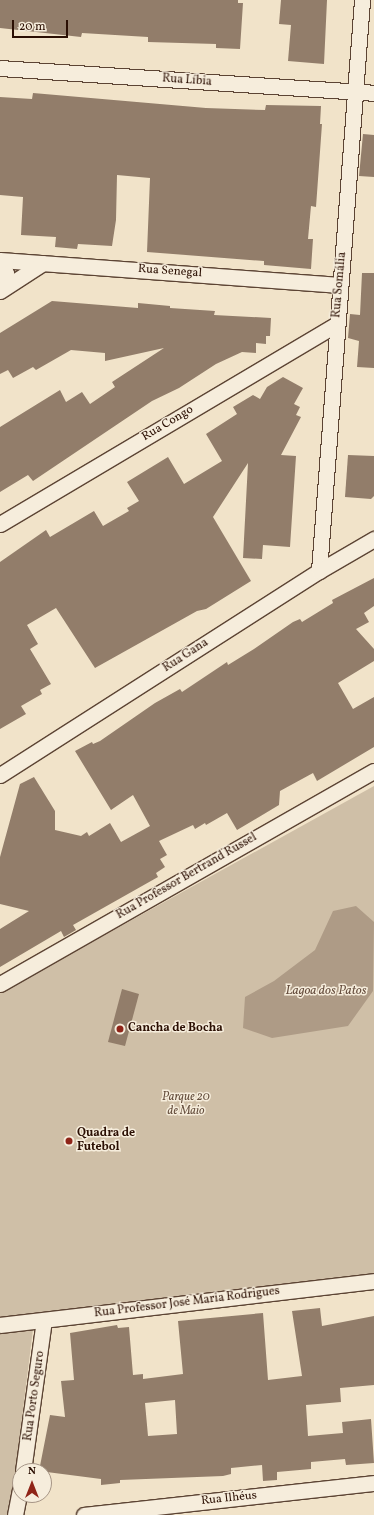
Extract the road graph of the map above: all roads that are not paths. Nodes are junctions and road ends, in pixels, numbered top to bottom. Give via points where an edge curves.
1 (362, 0) edge
2 (0, 68) edge
3 (357, 93) junction
4 (374, 94) edge
5 (0, 260) edge
6 (42, 263) junction
7 (0, 272) edge
8 (0, 277) edge
9 (340, 285) junction
10 (0, 290) edge
11 (337, 324) junction
12 (0, 524) edge
13 (374, 539) edge
14 (319, 571) junction
15 (374, 771) edge
16 (0, 775) edge
17 (0, 984) edge
18 (374, 1281) edge
19 (44, 1320) junction
20 (0, 1325) edge
21 (24, 1463) edge
22 (374, 1483) edge
23 (17, 1503) edge
24 (15, 1515) edge
25 (84, 1515) edge

1 - 3 street, Rua Somália
2 - 3 street, Rua Líbia
3 - 4 street, Rua Líbia
3 - 9 street, Rua Somália
5 - 6 street, Rua Senegal
6 - 9 street, Rua Senegal
6 - 10 street
7 - 8 street via 6,273
9 - 11 street, Rua Somália
11 - 12 street, Rua Congo
11 - 14 street, Rua Somália
13 - 14 street, Rua Gana
14 - 16 street, Rua Gana
15 - 17 street, Rua Professor Bertrand Russel
18 - 19 street, Rua Professor José Maria Rodrigues
19 - 20 street, Rua Professor José Maria Rodrigues
19 - 21 street, Rua Porto Seguro
22 - 25 street, Rua Ilhéus
23 - 24 street

